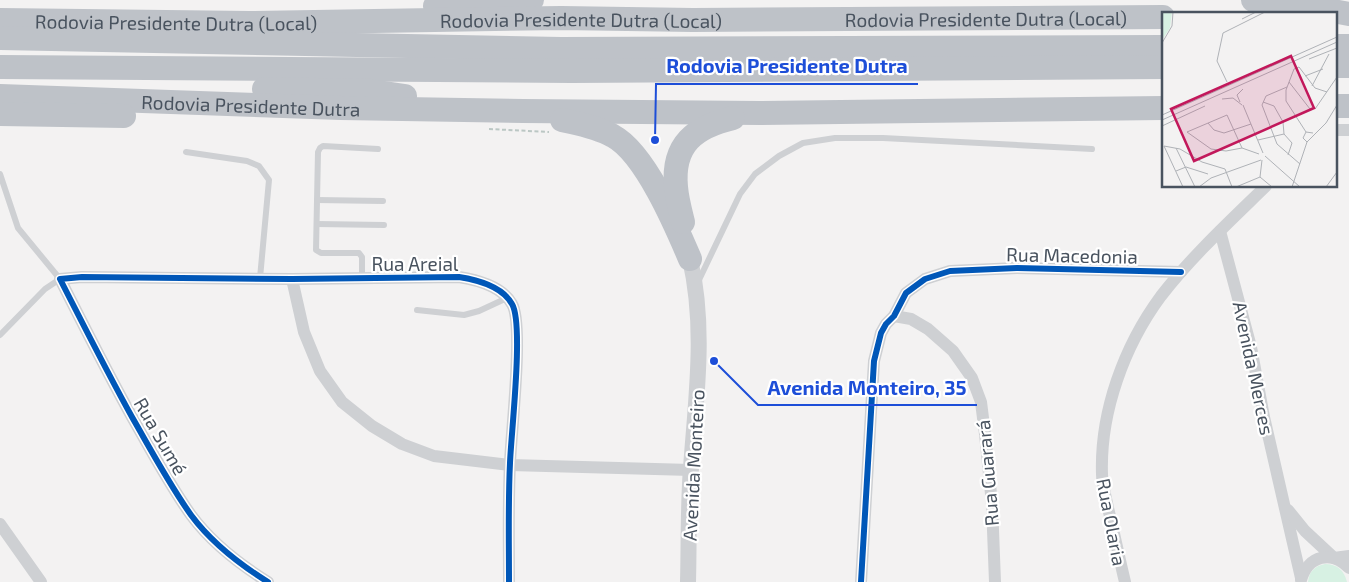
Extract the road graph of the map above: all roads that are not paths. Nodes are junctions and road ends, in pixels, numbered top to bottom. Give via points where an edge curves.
1 (532, 0) edge
2 (1253, 0) edge
3 (1335, 12) edge
4 (1336, 12) edge
5 (1349, 15) edge
6 (1162, 17) edge
7 (1336, 17) edge
8 (0, 20) edge
9 (249, 23) junction
10 (0, 38) edge
11 (1336, 46) edge
12 (1349, 46) edge
13 (1162, 48) edge
14 (1336, 66) edge
15 (1349, 66) edge
16 (0, 67) edge
17 (1162, 67) edge
18 (0, 83) edge
19 (0, 96) edge
20 (1336, 106) edge
21 (1349, 106) edge
22 (340, 108) junction
23 (1162, 108) edge
24 (440, 110) junction
25 (523, 111) junction
26 (760, 113) junction
27 (0, 114) edge
28 (1336, 130) edge
29 (1349, 130) edge
30 (378, 149) dead end
31 (1092, 149) dead end
32 (186, 152) dead end
33 (0, 174) edge
34 (1264, 188) edge
35 (317, 200) junction
36 (383, 201) dead end
37 (316, 224) junction
38 (384, 225) dead end
39 (1220, 231) junction
40 (690, 259) junction
41 (1181, 272) junction
42 (260, 278) junction
43 (362, 278) junction
44 (60, 279) junction
45 (292, 279) junction
46 (696, 285) junction
47 (507, 298) junction
48 (417, 310) dead end
49 (894, 316) junction
50 (0, 335) edge
51 (510, 465) junction
52 (691, 470) junction
53 (1285, 506) junction
54 (0, 524) edge
55 (1349, 556) edge
56 (1334, 558) junction
57 (1349, 568) edge
58 (1301, 580) edge
59 (40, 582) edge
60 (268, 582) edge
61 (508, 582) edge
62 (688, 582) edge
63 (861, 582) edge
64 (995, 582) edge
65 (1125, 582) edge

1 - 9 highway via 327,11
2 - 3 highway
4 - 5 highway
5 - 7 highway
6 - 9 highway, Rodovia Presidente Dutra (Local) via 561,18
8 - 9 highway, Rodovia Presidente Dutra (Local)
10 - 13 highway via 561,49
11 - 12 highway
14 - 15 highway
16 - 17 highway, Rodovia Presidente Dutra via 582,71
18 - 24 highway via 371,91 406,96
19 - 22 highway, Rodovia Presidente Dutra
20 - 21 highway
22 - 24 highway, Rodovia Presidente Dutra
22 - 27 highway via 212,118
23 - 26 highway, Rodovia Presidente Dutra
24 - 25 highway, Rodovia Presidente Dutra
25 - 26 highway, Rodovia Presidente Dutra
25 - 40 highway via 591,126 615,137 630,150 658,191
26 - 40 highway via 715,122 688,140 679,154 676,188
28 - 29 street
30 - 35 lane via 320,148
31 - 46 lane via 883,138 835,138 803,143 755,174 740,194
32 - 42 lane via 247,161 259,166 268,180
33 - 44 lane via 18,228
34 - 39 street, Rua Olaria
35 - 36 lane
35 - 37 lane
37 - 38 lane
37 - 43 lane via 316,250 359,253 362,257
39 - 41 street, Rua Olaria
39 - 53 street, Avenida Merces via 1251,347
40 - 46 street, Avenida Monteiro
41 - 49 street, Rua Macedonia via 1017,268 950,271 926,279 906,293
41 - 65 street, Rua Olaria via 1138,333 1122,366 1103,438 1102,476
42 - 44 street, Rua Areial
42 - 45 street, Rua Areial
43 - 45 street, Rua Areial
43 - 47 street, Rua Areial via 474,279 499,290
44 - 50 lane via 45,289
44 - 60 street, Rua Sumé via 156,460 191,515 212,539
45 - 51 street via 304,332 320,372 342,402 402,444 434,456
46 - 52 street, Avenida Monteiro via 699,354
47 - 48 lane via 464,315
47 - 51 street via 516,315 517,339
49 - 63 street, Rua Macedonia via 880,334 874,362
49 - 64 street, Rua Guarará via 911,319 928,329 953,351 972,378 981,402 985,434
51 - 52 street
51 - 61 street
52 - 62 street, Avenida Monteiro
53 - 56 street, Avenida Merces
53 - 58 street, Avenida Merces
54 - 59 street
55 - 56 street
56 - 57 street, Avenida Merces
56 - 58 street via 1317,559 1304,570

